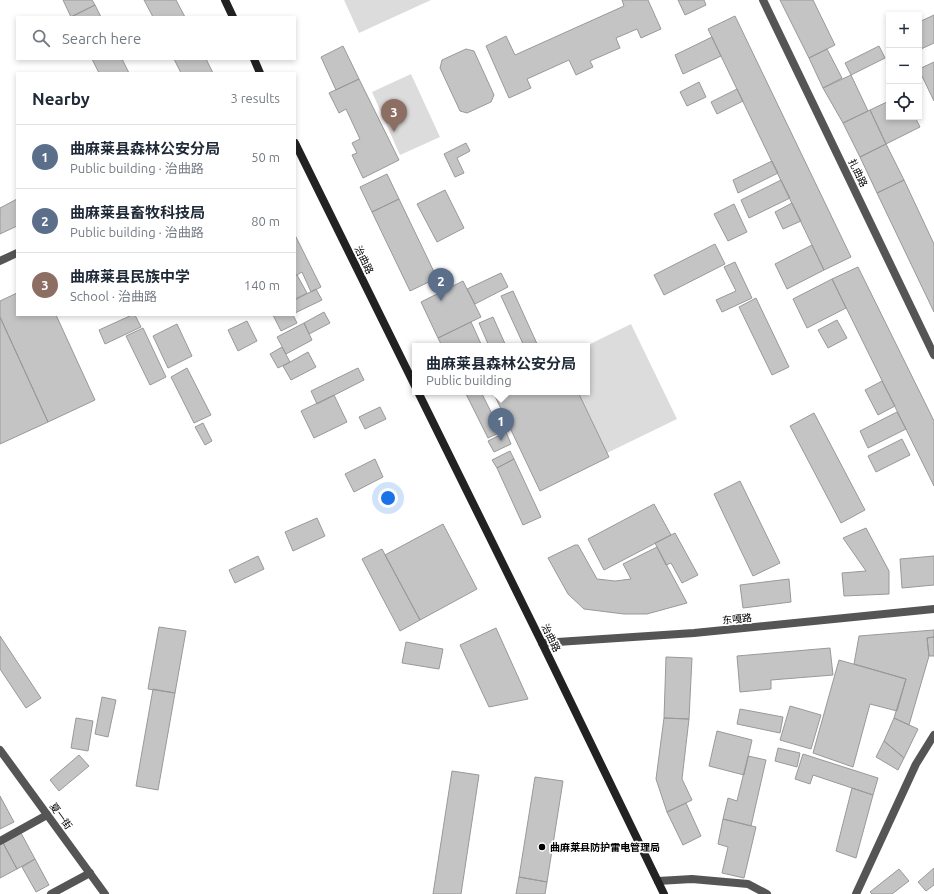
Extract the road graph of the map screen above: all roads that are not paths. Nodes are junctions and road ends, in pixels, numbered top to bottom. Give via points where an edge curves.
1 (225, 0) edge
2 (763, 0) edge
3 (233, 16) edge
4 (254, 60) edge
5 (260, 72) edge
6 (296, 145) edge
7 (16, 253) edge
8 (0, 261) edge
9 (934, 355) edge
10 (412, 380) edge
11 (419, 395) edge
12 (934, 609) edge
13 (542, 643) junction
14 (934, 735) edge
15 (0, 750) edge
16 (3, 758) edge
17 (48, 815) junction
18 (0, 841) edge
19 (90, 873) junction
20 (658, 881) junction
21 (51, 894) edge
22 (105, 894) edge
23 (664, 894) edge
24 (767, 894) edge
25 (856, 894) edge

1 - 3 main road
2 - 9 street, 扎曲路
4 - 5 main road
6 - 10 main road, 治曲路
7 - 8 street
11 - 13 main road, 治曲路
12 - 13 street, 东嘎路 via 694,634
13 - 20 main road, 治曲路
14 - 25 street via 916,764
15 - 16 street, 夏一街
16 - 17 street, 夏一街
17 - 18 street
17 - 19 street, 夏一街
19 - 21 street
19 - 22 street, 夏一街
20 - 23 main road, 治曲路
20 - 24 street via 692,879 748,884

